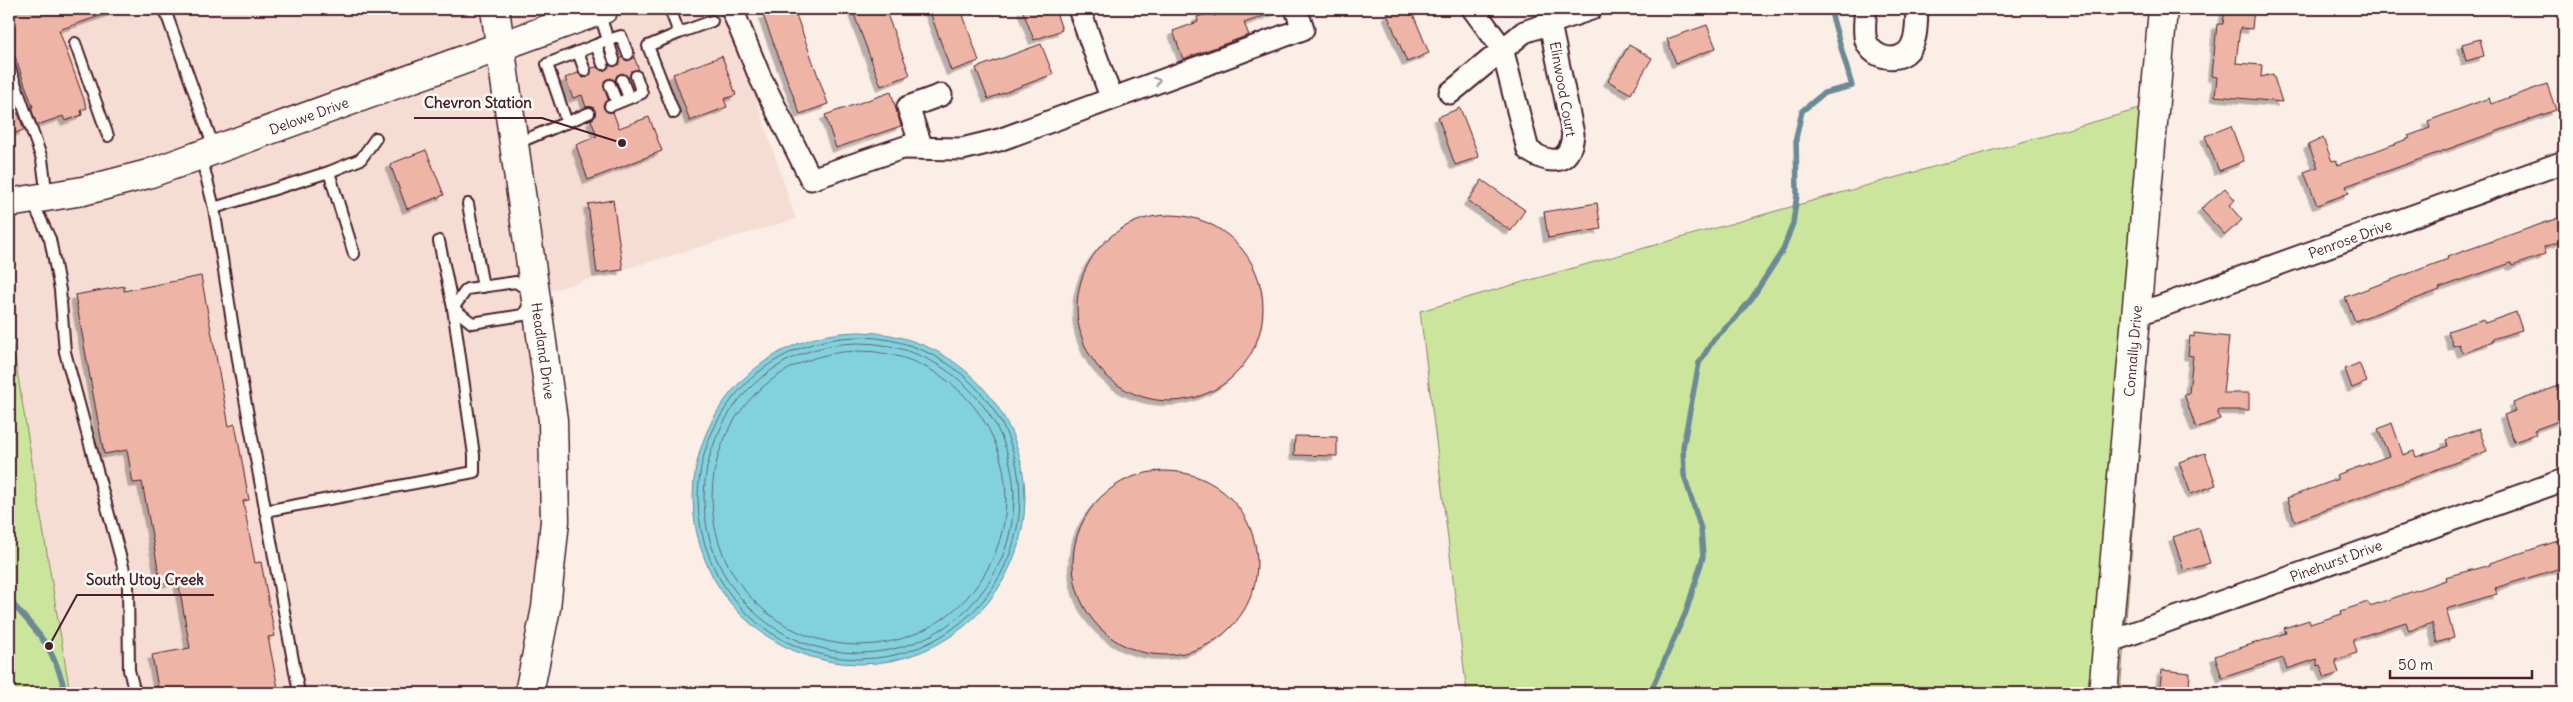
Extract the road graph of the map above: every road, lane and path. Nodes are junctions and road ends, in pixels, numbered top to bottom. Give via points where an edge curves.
1 (495, 9) edge
2 (670, 9) edge
3 (732, 9) edge
4 (1080, 9) edge
5 (1296, 9) edge
6 (1473, 9) edge
7 (1590, 9) edge
8 (1866, 9) edge
9 (1916, 9) edge
10 (2163, 9) edge
11 (165, 10) dead end
12 (601, 10) edge
13 (712, 21) dead end
14 (1550, 24) junction
15 (679, 33) junction
16 (608, 40) junction
17 (75, 43) dead end
18 (596, 45) junction
19 (500, 46) junction
20 (1502, 48) junction
21 (578, 52) junction
22 (628, 54) dead end
23 (614, 60) dead end
24 (603, 64) dead end
25 (9, 66) edge
26 (585, 71) dead end
27 (636, 76) dead end
28 (622, 80) dead end
29 (610, 85) dead end
30 (1450, 93) dead end
31 (941, 95) dead end
32 (1111, 97) junction
33 (628, 98) junction
34 (674, 113) dead end
35 (589, 114) dead end
36 (567, 123) junction
37 (108, 136) dead end
38 (376, 138) dead end
39 (514, 145) junction
40 (904, 148) junction
41 (208, 152) junction
42 (2564, 162) edge
43 (329, 172) junction
44 (29, 200) edge
45 (468, 204) dead end
46 (214, 208) junction
47 (439, 241) dead end
48 (354, 254) dead end
49 (482, 286) junction
50 (535, 295) junction
51 (453, 308) junction
52 (2136, 315) junction
53 (2564, 480) edge
54 (265, 511) junction
55 (2108, 642) junction
56 (135, 693) edge
57 (299, 693) edge
58 (529, 693) edge
59 (2103, 693) edge

1 - 19 street, Headland Drive
2 - 15 lane
3 - 40 street via 760,77 811,179
4 - 32 street
32 -> 5 street via 1303,29
6 - 20 street
7 - 14 street
8 - 9 street via 1865,37 1874,53 1890,58 1907,52 1916,37
10 - 52 street, Connally Drive
11 - 41 lane
12 - 16 lane
12 - 19 street, Delowe Drive
13 - 15 lane
14 - 20 street via 1524,32
14 - 20 street, Elinwood Court via 1573,134 1565,156 1555,161 1543,161 1528,150
15 - 34 lane via 648,46
16 - 18 lane
16 - 22 lane via 622,36
16 - 23 lane
17 - 37 lane
18 - 21 lane
18 - 24 lane
19 - 39 street, Headland Drive
19 - 41 street, Delowe Drive
20 - 30 street
21 - 26 lane
21 - 36 lane via 546,64
25 - 44 lane via 42,160
27 - 33 lane via 642,93
28 - 33 lane
29 - 33 lane via 614,104
31 - 40 street via 908,107 920,142
32 - 40 street via 999,140 962,149
35 - 36 lane
36 - 39 lane
38 - 43 lane via 362,159
39 - 50 street, Headland Drive
41 - 44 street, Delowe Drive via 148,174 83,191
41 - 46 lane
42 - 52 street, Penrose Drive
43 - 46 lane
43 - 48 lane
44 - 56 lane via 50,239 60,290 65,352 128,585 129,670
45 - 49 lane
46 - 54 lane
47 - 51 lane
49 - 50 lane via 516,282
49 - 51 lane via 467,289
50 - 51 lane via 523,315 472,323
50 - 58 street, Headland Drive via 553,420 554,521 546,608
51 - 54 lane via 474,472
52 - 55 street, Connally Drive
53 - 55 street, Pinehurst Drive
54 - 57 lane
55 - 59 street, Connally Drive

